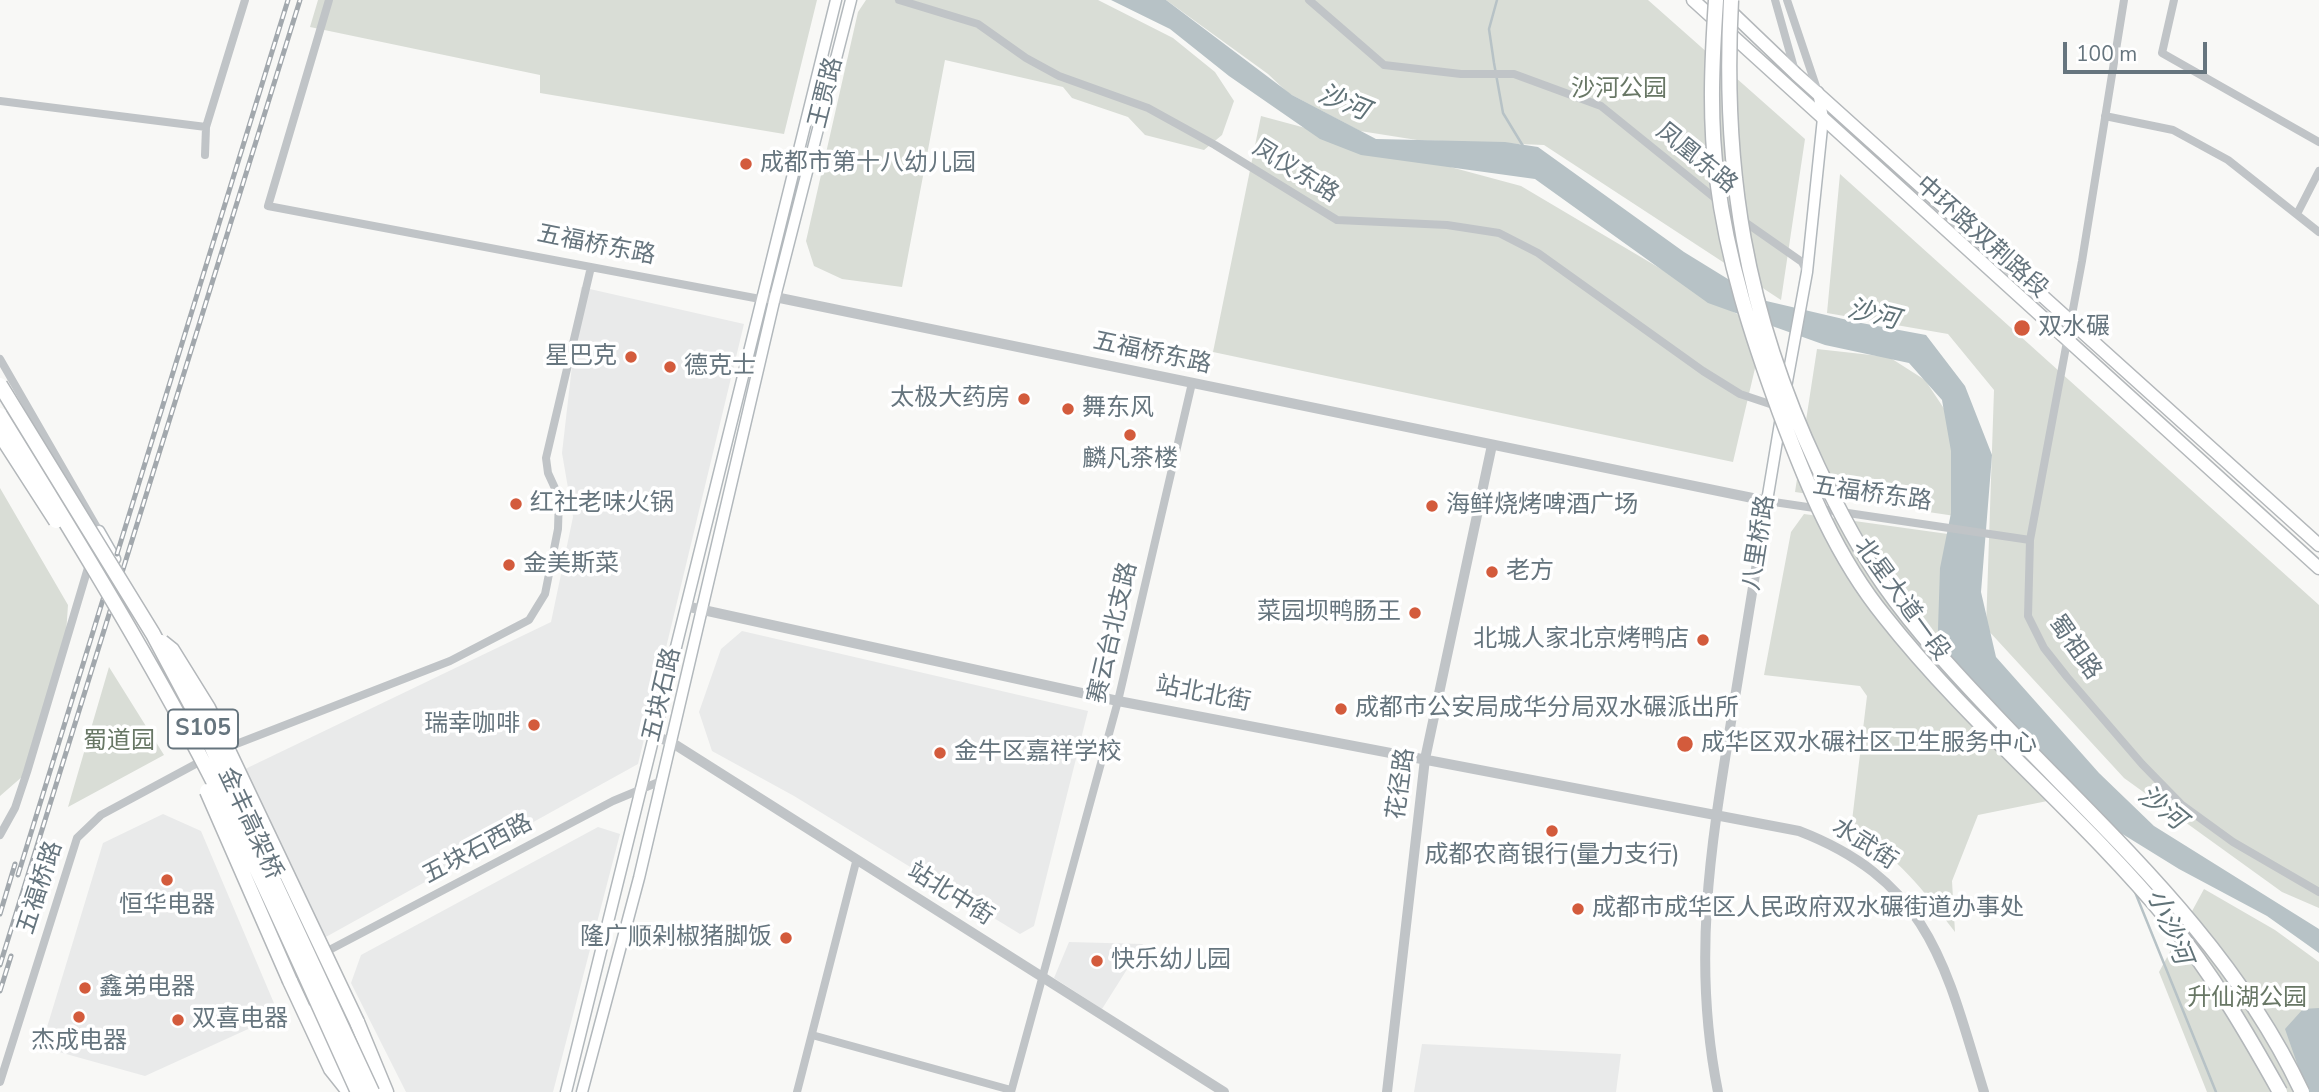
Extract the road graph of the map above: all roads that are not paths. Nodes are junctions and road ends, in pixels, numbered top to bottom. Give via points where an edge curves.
1 (245, 0) edge
2 (329, 0) edge
3 (836, 0) edge
4 (851, 0) edge
5 (899, 0) edge
6 (1309, 0) edge
7 (1693, 0) edge
8 (1718, 0) edge
9 (1731, 0) edge
10 (1776, 0) edge
11 (1787, 0) edge
12 (2124, 0) edge
13 (2174, 0) edge
14 (1796, 74) junction
15 (1818, 92) junction
16 (0, 101) edge
17 (2105, 116) junction
18 (1823, 118) junction
19 (206, 127) junction
20 (2319, 142) edge
21 (205, 155) dead end
22 (2319, 171) edge
23 (2297, 214) junction
24 (2319, 232) edge
25 (591, 267) junction
26 (1807, 272) junction
27 (760, 299) junction
28 (773, 303) junction
29 (2070, 318) junction
30 (2067, 337) junction
31 (0, 359) edge
32 (0, 383) edge
33 (1192, 383) junction
34 (1782, 407) junction
35 (0, 415) edge
36 (0, 427) edge
37 (0, 434) edge
38 (1492, 445) junction
39 (1767, 501) junction
40 (99, 531) junction
41 (2029, 540) junction
42 (2319, 545) edge
43 (119, 568) dead end
44 (2319, 568) edge
45 (96, 580) junction
46 (132, 590) dead end
47 (685, 606) junction
48 (702, 610) junction
49 (116, 618) dead end
50 (131, 631) junction
51 (153, 634) junction
52 (1118, 701) junction
53 (654, 736) junction
54 (671, 742) junction
55 (220, 751) junction
56 (1425, 759) junction
57 (201, 762) junction
58 (661, 781) junction
59 (640, 789) junction
60 (1715, 817) junction
61 (0, 835) edge
62 (856, 862) junction
63 (2319, 892) edge
64 (316, 957) junction
65 (1041, 976) junction
66 (812, 1035) junction
67 (0, 1082) edge
68 (351, 1091) edge
69 (1011, 1091) edge
70 (372, 1092) edge
71 (380, 1092) edge
72 (386, 1092) edge
73 (566, 1092) edge
74 (582, 1092) edge
75 (797, 1092) edge
76 (1224, 1092) edge
77 (1387, 1092) edge
78 (1718, 1092) edge
79 (1984, 1092) edge
80 (2280, 1092) edge
81 (2302, 1092) edge

1 - 19 street
2 - 25 street, 五福桥东路 via 268,206
3 - 27 main road, 王贾路
4 - 28 main road, 王贾路
5 - 34 street, 凤仪东路 via 978,24 1059,76 1148,108 1337,220 1447,225 1499,233 1538,253 1740,394
6 - 26 street, 凤凰东路 via 1384,65 1461,74 1514,74 1601,106 1742,220 1802,262
7 - 18 main road, 中环路双荆路段
8 - 14 main road, 中环路双荆路段
8 - 80 highway, 北星大道一段, bridge via 1713,139 1737,283 1796,457 1827,527 1884,616 1929,668 2169,920 2218,987
9 - 81 highway, 北星大道一段, bridge via 1728,102 1743,250 1754,298 1796,420 1852,534 1882,583 1931,646 2180,906 2237,978
10 - 14 street
11 - 15 street, 八里桥路
12 - 17 street, 蜀祖路
13 - 20 street via 2162,53
14 - 15 main road, 中环路双荆路段
15 - 18 main road, 八里桥路
15 - 29 main road, 中环路双荆路段
16 - 19 street
17 - 23 street via 2173,130 2228,160
17 - 29 street, 蜀祖路
18 - 26 main road, 八里桥路
18 - 30 main road, 中环路双荆路段
19 - 21 street
22 - 23 street
23 - 24 street
25 - 27 street, 五福桥东路
25 - 55 street, 五福桥路 via 546,458 559,497 558,529 545,594 529,620 450,661
26 - 34 main road, 八里桥路
27 - 28 street, 五福桥东路
27 - 47 main road, 五块石路
28 - 33 street, 五福桥东路
28 - 48 main road, 五块石路
29 - 30 street, 蜀祖路
29 - 42 main road, 中环路双荆路段
30 - 41 street, 蜀祖路
30 - 44 main road, 中环路双荆路段
31 - 40 street
32 - 51 highway, 金丰高架桥 / S105, bridge
33 - 38 street, 五福桥东路
33 - 52 street, 赛云台北支路
34 - 39 main road, 八里桥路
35 - 45 highway, 金丰高架桥 / S105, bridge
36 - 45 street
37 - 45 highway, bridge
38 - 39 street, 五福桥东路
38 - 56 street, 花径路
39 - 41 street, 五福桥东路
39 - 60 street, 八里桥路
40 - 43 main road
40 - 45 street
41 - 63 street, 蜀祖路 via 2028,616 2044,648 2067,677 2182,805 2233,842
45 - 50 highway, 金丰高架桥 / S105, bridge
45 - 61 street via 15,808
46 - 55 main road
47 - 48 street, 站北北街
47 - 53 main road, 五块石路
48 - 52 street, 站北北街
48 - 54 main road, 五块石路
49 - 57 street
50 - 68 highway, 金丰高架桥 / S105, bridge via 231,818
50 - 68 highway, bridge via 331,1069
51 - 70 highway, 金丰高架桥 / S105, bridge via 255,836
51 - 72 highway, bridge via 172,650 208,708
52 - 56 street, 站北北街
52 - 65 street, 赛云台北支路
53 - 54 street, 站北中街
53 - 59 main road, 五块石路
54 - 58 main road, 五块石路
54 - 62 street, 站北中街
55 - 57 street, 五福桥路
55 - 64 main road
56 - 60 street, 站北北街
56 - 77 street, 花径路
57 - 67 street, 五福桥路 via 102,815 77,838
57 - 68 main road
58 - 59 street, 五块石西路
58 - 74 main road, 五块石路
59 - 64 street, 五块石西路
59 - 73 main road, 五块石路
60 - 78 street, 八里桥路 via 1703,972
60 - 79 street, 水武街 via 1799,831 1836,846 1875,870 1903,898 1928,933
62 - 65 street, 站北中街
62 - 66 street
64 - 71 main road
65 - 69 street, 赛云台北支路
65 - 76 street, 站北中街
66 - 69 street
66 - 75 street

